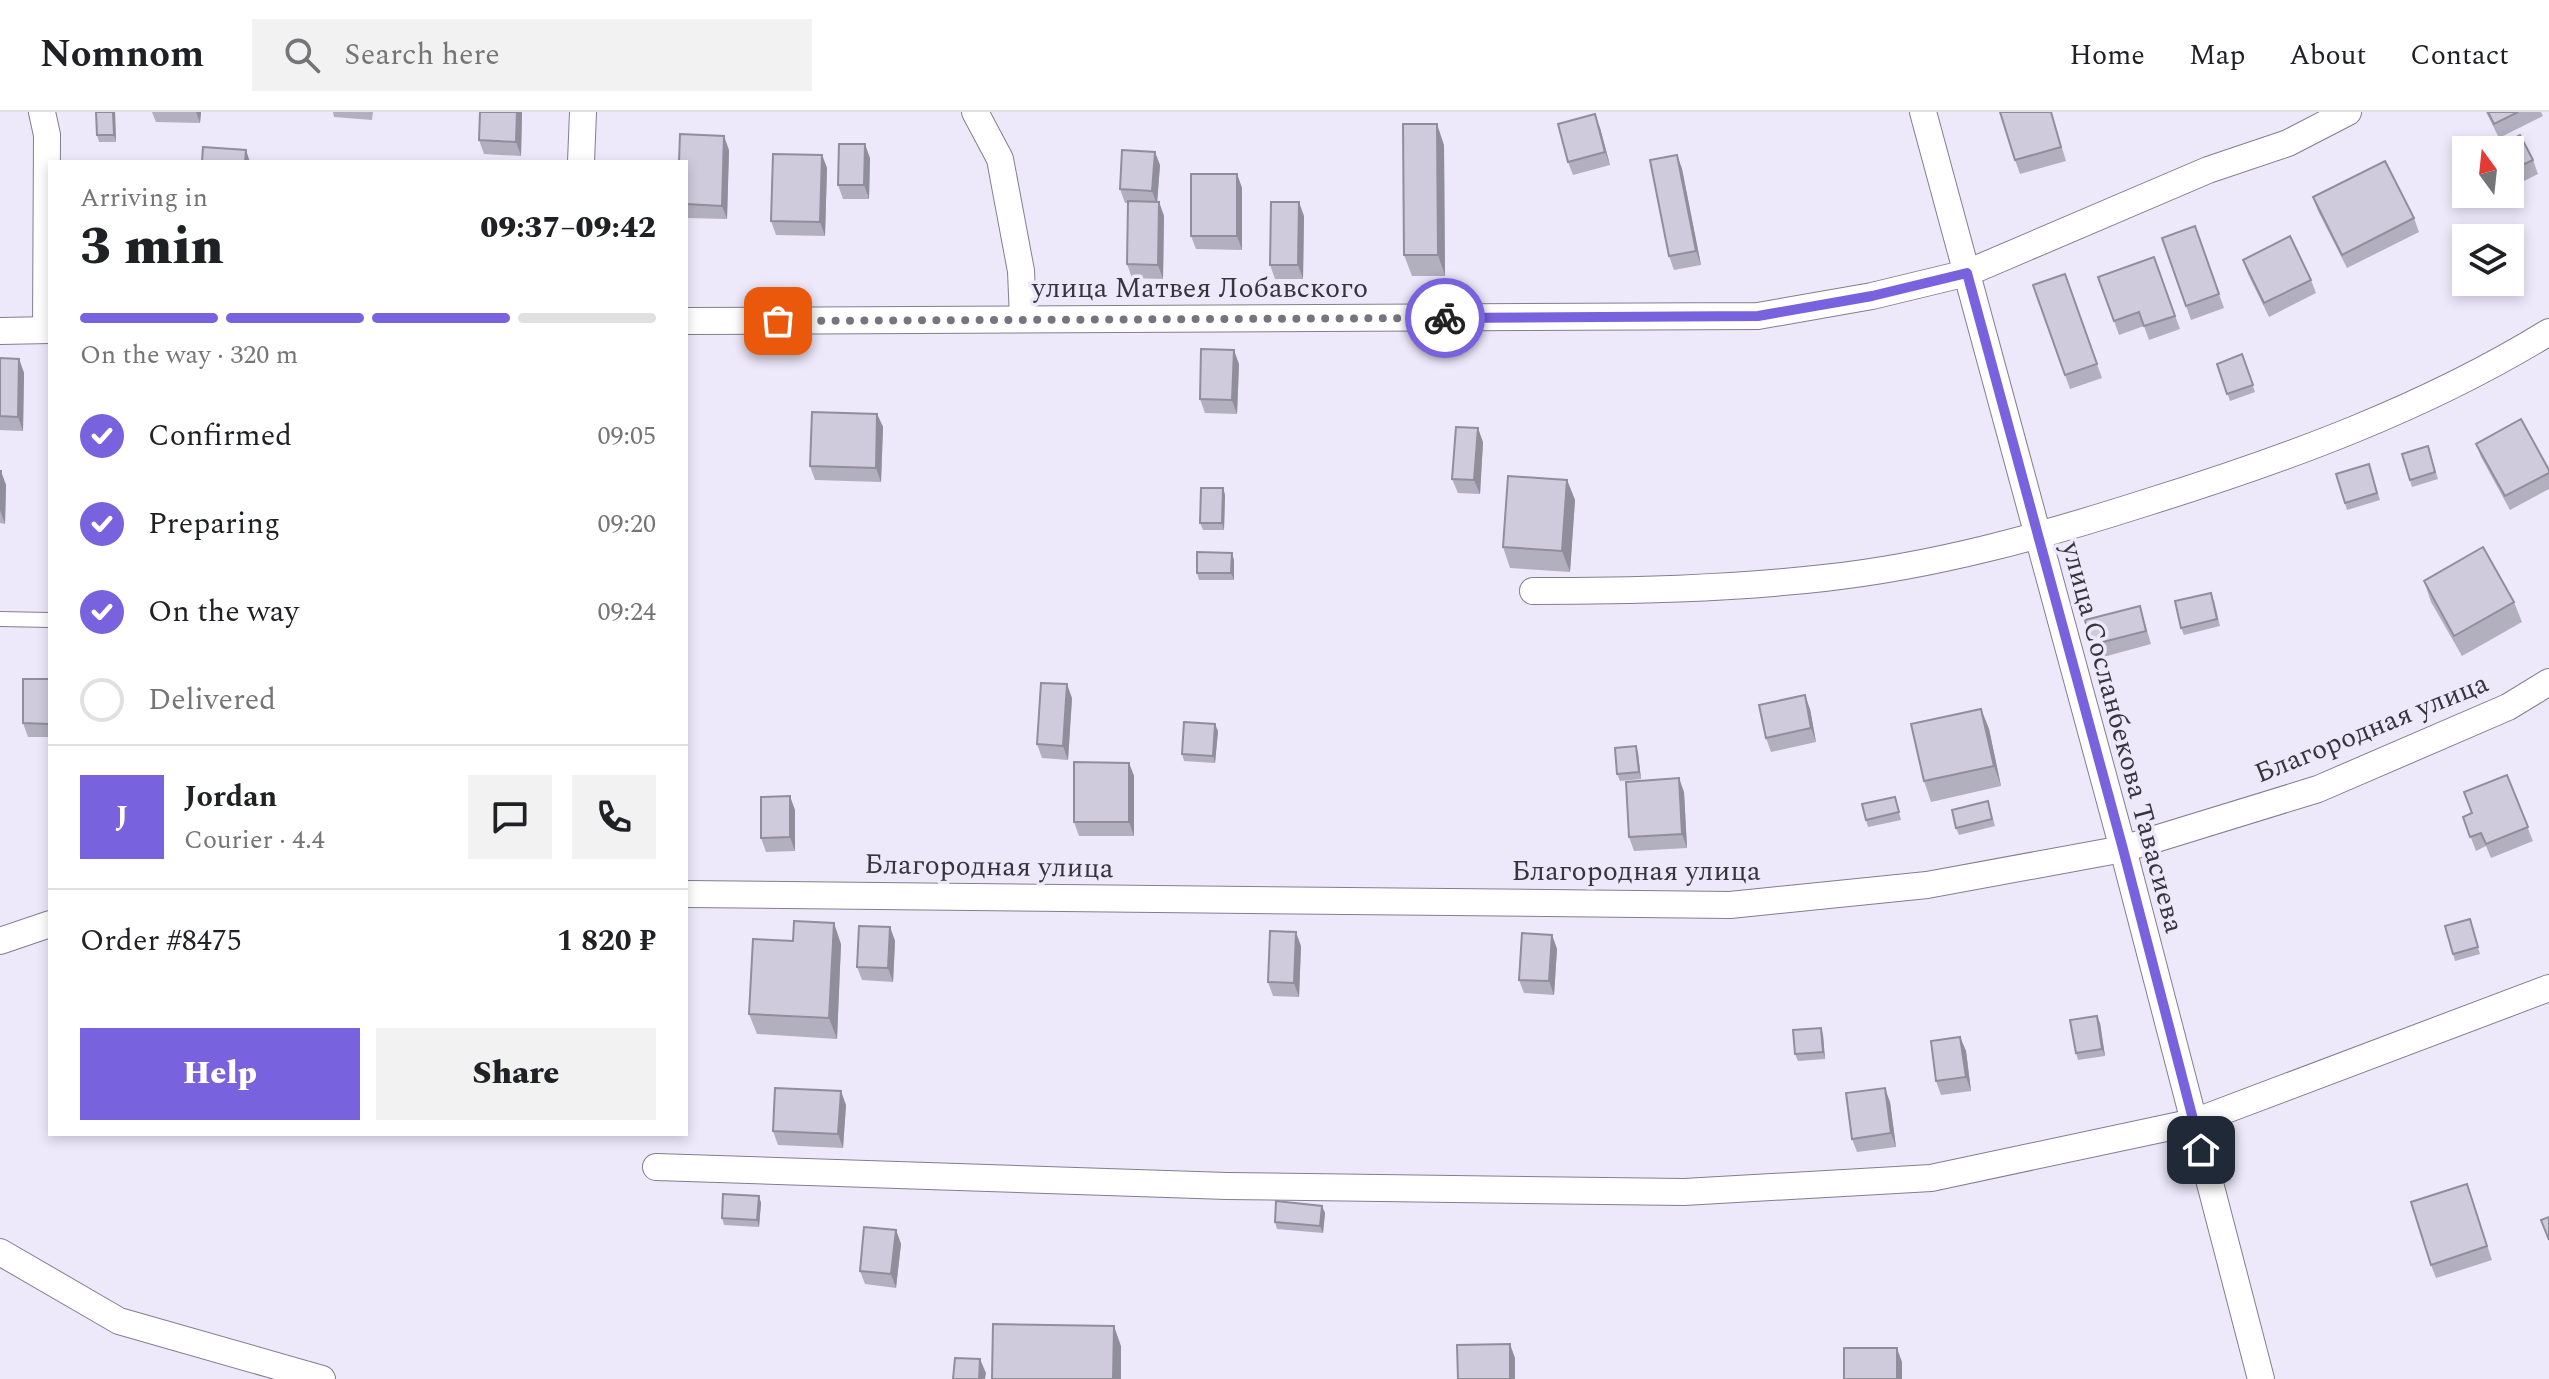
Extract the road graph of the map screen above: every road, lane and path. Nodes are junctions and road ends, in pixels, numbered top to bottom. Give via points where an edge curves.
1 (42, 112) edge
2 (583, 112) edge
3 (975, 112) edge
4 (1923, 112) edge
5 (2348, 112) edge
6 (581, 160) edge
7 (1967, 273) junction
8 (1023, 319) junction
9 (688, 321) edge
10 (48, 330) edge
11 (0, 331) edge
12 (2549, 332) edge
13 (2037, 537) junction
14 (1533, 591) dead end
15 (0, 619) edge
16 (48, 620) edge
17 (2549, 682) edge
18 (2123, 849) junction
19 (688, 894) edge
20 (48, 925) edge
21 (0, 941) edge
22 (2549, 988) edge
23 (2194, 1122) junction
24 (656, 1167) dead end
25 (0, 1252) edge
26 (322, 1379) edge
27 (2261, 1379) edge

1 - 10 street via 47,135
2 - 6 street
3 - 8 street via 1000,159 1021,271
4 - 7 street, улица Сосланбекова Тавасиева
5 - 7 street, улица Матвея Лобавского via 2288,143 2208,170
7 - 8 street, улица Матвея Лобавского via 1758,316
7 - 13 street, улица Сосланбекова Тавасиева
8 - 9 street, улица Матвея Лобавского
10 - 11 street
12 - 13 street via 2465,378 2336,437
13 - 14 street via 1825,578 1653,591
13 - 18 street, улица Сосланбекова Тавасиева
15 - 16 lane
17 - 18 street, Благородная улица via 2508,707 2318,789
18 - 19 street, Благородная улица via 1927,885 1730,905
18 - 23 street, улица Сосланбекова Тавасиева
20 - 21 street
22 - 23 street
23 - 24 street via 1931,1178 1684,1192 1243,1186
23 - 27 street, улица Сосланбекова Тавасиева
25 - 26 street via 119,1321

